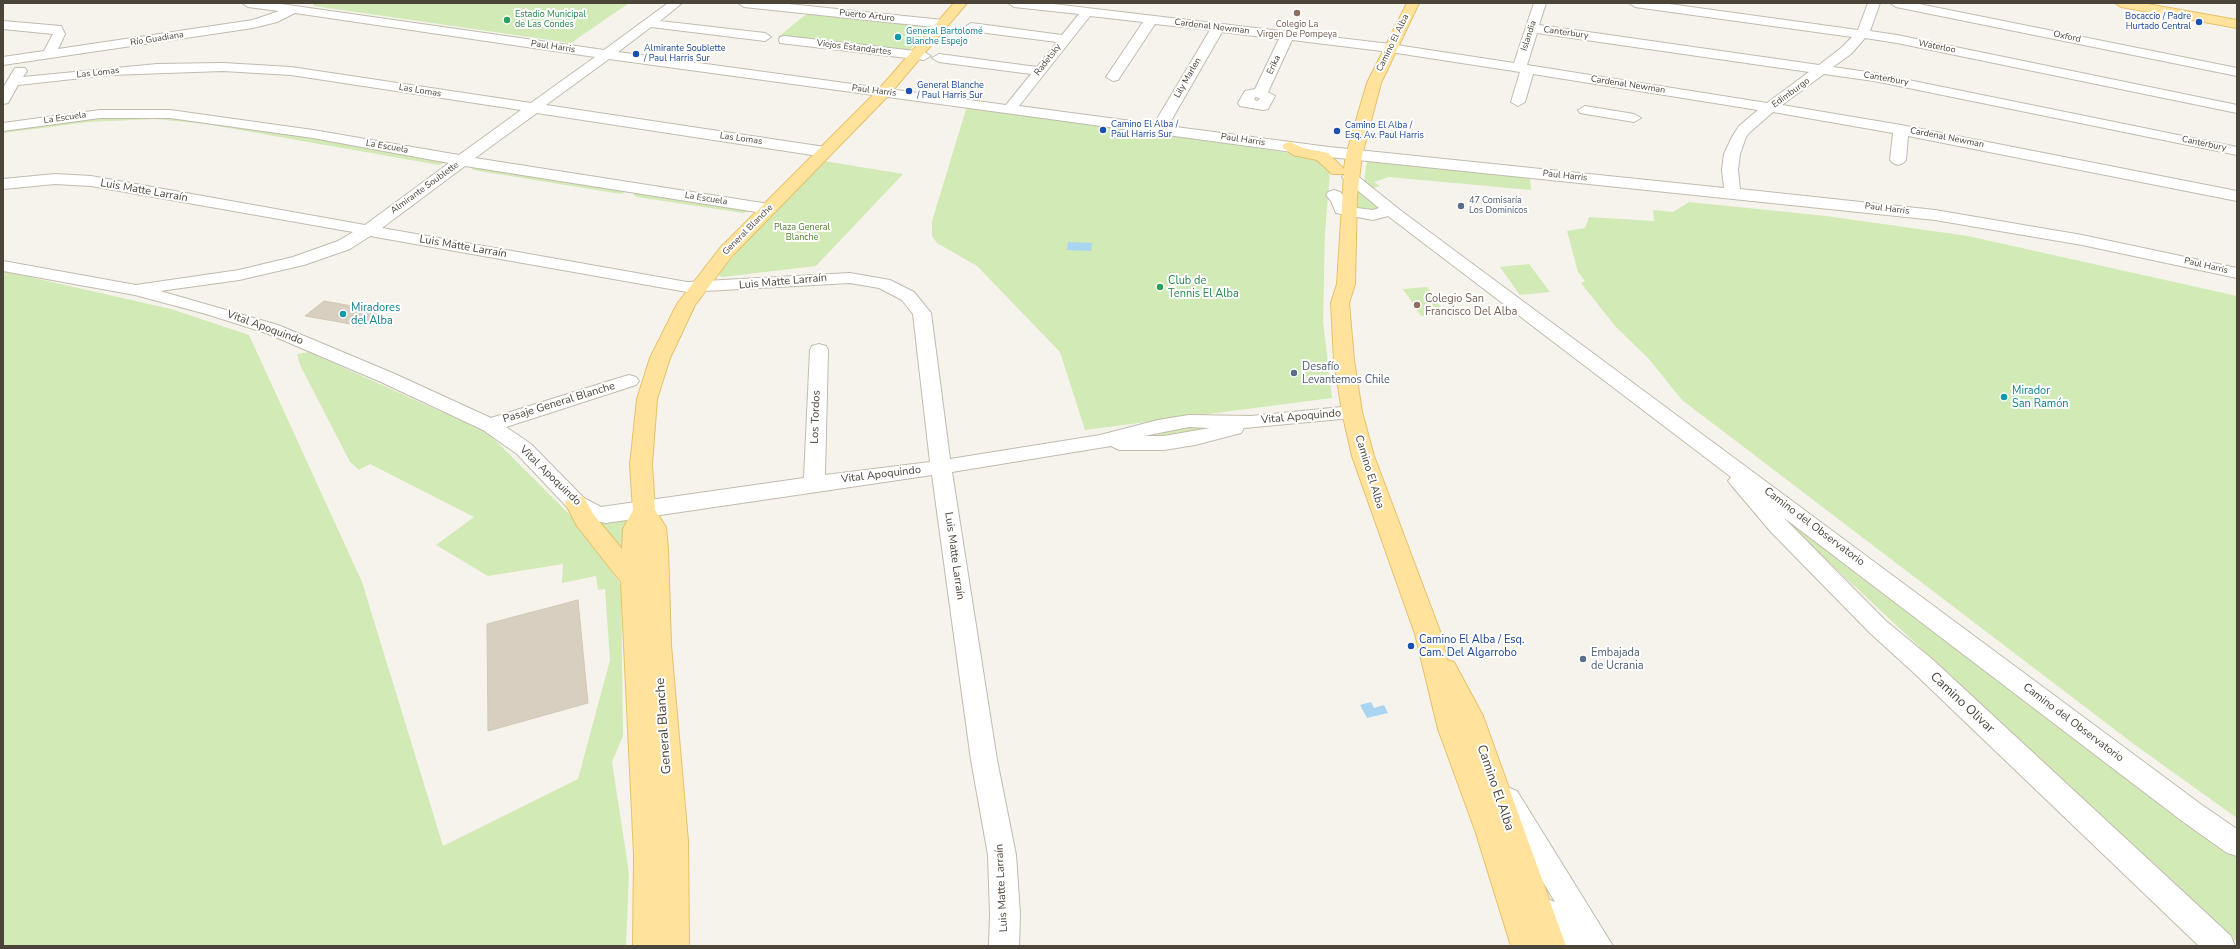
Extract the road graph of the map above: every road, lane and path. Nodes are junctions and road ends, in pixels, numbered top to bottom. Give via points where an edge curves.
1 (248, 3) edge
2 (307, 3) edge
3 (676, 3) edge
4 (744, 3) edge
5 (749, 3) edge
6 (881, 3) edge
7 (961, 3) edge
8 (1014, 3) edge
9 (1126, 3) edge
10 (1414, 3) edge
11 (1540, 3) edge
12 (1635, 3) edge
13 (1874, 3) edge
14 (1896, 3) edge
15 (2122, 3) edge
16 (2144, 3) edge
17 (810, 6) edge
18 (294, 10) junction
19 (1087, 12) junction
20 (1116, 15) junction
21 (867, 16) junction
22 (1151, 20) junction
23 (2237, 20) edge
24 (648, 23) junction
25 (943, 24) junction
26 (2237, 24) edge
27 (3, 25) edge
28 (971, 27) dead end
29 (1218, 28) junction
30 (1532, 28) junction
31 (1863, 34) junction
32 (1287, 36) junction
33 (765, 37) dead end
34 (1065, 39) junction
35 (785, 40) dead end
36 (1390, 48) junction
37 (606, 54) junction
38 (49, 55) junction
39 (920, 56) junction
40 (27, 58) junction
41 (939, 58) dead end
42 (3, 61) edge
43 (1824, 68) junction
44 (1523, 69) junction
45 (1040, 70) junction
46 (2237, 72) edge
47 (1113, 77) dead end
48 (13, 82) junction
49 (1618, 84) junction
50 (884, 92) junction
51 (1260, 93) dead end
52 (3, 100) edge
53 (1518, 102) dead end
54 (533, 108) junction
55 (1770, 108) junction
56 (1010, 109) junction
57 (2237, 109) edge
58 (1585, 110) dead end
59 (1610, 115) junction
60 (1634, 118) dead end
61 (3, 127) edge
62 (1159, 129) junction
63 (1901, 129) junction
64 (3, 134) edge
65 (1290, 147) junction
66 (2237, 151) edge
67 (825, 152) junction
68 (1347, 154) junction
69 (1898, 160) dead end
70 (462, 161) junction
71 (450, 170) junction
72 (1344, 174) junction
73 (3, 184) edge
74 (631, 193) junction
75 (1733, 193) junction
76 (1334, 195) junction
77 (2237, 196) edge
78 (1391, 210) junction
79 (1348, 212) junction
80 (764, 214) junction
81 (368, 230) junction
82 (3, 266) edge
83 (2237, 273) edge
84 (697, 288) junction
85 (136, 290) junction
86 (1340, 303) junction
87 (818, 350) dead end
88 (629, 381) dead end
89 (1352, 412) junction
90 (490, 425) junction
91 (1714, 452) junction
92 (941, 467) junction
93 (814, 484) junction
94 (576, 503) junction
95 (644, 510) junction
96 (633, 581) junction
97 (1428, 634) junction
98 (1490, 773) junction
99 (1489, 830) junction
100 (2237, 844) edge
101 (1528, 885) junction
102 (649, 946) edge
103 (673, 946) edge
104 (1004, 946) edge
105 (1528, 946) edge
106 (1550, 946) edge
107 (1571, 946) edge
108 (1598, 946) edge
109 (2220, 946) edge

1 - 18 street, Paul Harris
2 - 18 street, Río Guadiana
3 - 24 street, Almirante Soublette
4 - 5 street, Puerto Arturo
5 - 17 street, Puerto Arturo
6 - 21 street
7 - 25 main road, General Blanche
8 - 19 street, Cardenal Newman
9 - 20 street
10 - 36 main road, Camino El Alba
11 - 30 street, Islandia
12 - 31 street, Waterloo
13 - 31 street, Edimburgo
14 - 46 street, Oxford
15 - 26 main road
16 - 23 main road
17 - 21 street, Puerto Arturo
18 - 37 street, Paul Harris
18 - 38 street, Río Guadiana via 252,24
19 - 20 street, Cardenal Newman
19 - 34 street, Radetsky
20 - 22 street, Cardenal Newman
21 - 25 street, Puerto Arturo
22 - 29 street, Cardenal Newman
22 - 47 street
24 - 33 street
24 - 37 street, Almirante Soublette
25 - 39 main road, General Blanche
27 - 38 street via 57,29 59,34
28 - 34 street
29 - 32 street, Cardenal Newman
29 - 62 street, Lily Marlen
30 - 43 street, Canterbury
30 - 44 street, Islandia
31 - 43 street, Edimburgo
31 - 57 street, Waterloo
32 - 36 street, Cardenal Newman
32 - 51 street, Erika
34 - 45 street, Radetsky
35 - 39 street, Viejos Estandartes
36 - 44 street, Cardenal Newman
36 - 68 main road, Camino El Alba
37 - 50 street, Paul Harris
37 - 54 street, Almirante Soublette
38 - 40 street, Río Guadiana
39 - 50 main road, General Blanche
40 - 42 street, Río Guadiana
40 - 48 street
41 - 45 street
43 - 55 street, Edimburgo
43 - 66 street, Canterbury via 1957,92
44 - 49 street, Cardenal Newman
44 - 53 street, Islandia
45 - 56 street, Radetsky
48 - 52 street
48 - 54 street, Las Lomas via 133,69 244,68 313,74
49 - 55 street, Cardenal Newman
49 - 59 street
50 - 56 street, Paul Harris
50 - 67 main road, General Blanche
54 - 67 street, Las Lomas
54 - 70 street, Almirante Soublette
55 - 63 street, Cardenal Newman
55 - 75 street, Edimburgo via 1750,123 1735,144 1730,164
56 - 62 street, Paul Harris
58 - 59 street
59 - 60 street
61 - 70 street, La Escuela via 93,115 158,113 313,134
62 - 65 street, Paul Harris
63 - 69 street
63 - 77 street, Cardenal Newman
64 - 71 street, La Escuela via 93,123 165,122
65 - 68 street, Paul Harris
65 - 72 main road via 1299,152 1322,156
67 - 80 main road, General Blanche
68 - 72 main road, Camino El Alba
68 - 75 street, Paul Harris
70 - 71 street, Almirante Soublette
70 - 74 street, La Escuela
71 - 74 street, La Escuela
71 - 81 street, Almirante Soublette
72 - 76 main road, Camino El Alba
72 - 78 street, Camino del Observatorio
72 - 79 main road, Camino El Alba
73 - 81 street, Luis Matte Larraín via 42,179 80,180
74 - 80 street, La Escuela
75 - 83 street, Paul Harris via 1865,206 1982,222
76 - 79 street via 1339,200 1342,210
76 - 86 main road, Camino El Alba via 1334,289
78 - 79 street via 1373,215
78 - 91 street, Camino del Observatorio
79 - 86 main road, Camino El Alba via 1346,284
80 - 84 main road, General Blanche via 726,252
81 - 84 street, Luis Matte Larraín
81 - 85 street, Almirante Soublette via 344,245 298,262 239,275 161,284
82 - 85 street, Vital Apoquindo
84 - 92 street, Luis Matte Larraín via 850,278 884,284 908,296 922,313
84 - 95 main road, General Blanche via 668,339 657,365 648,399 642,443
85 - 90 street, Vital Apoquindo via 272,329
86 - 89 main road, Camino El Alba via 1344,360
87 - 93 street, Los Tordos
88 - 90 street, Pasaje General Blanche
89 - 92 street, Vital Apoquindo via 1251,422 1224,431 1172,442 1100,442
89 - 97 main road, Camino El Alba via 1380,507
90 - 94 street, Vital Apoquindo via 524,449
91 - 100 street, Camino del Observatorio
91 - 109 street, Camino Olivar via 1779,527 1878,627 1923,666
92 - 93 street, Vital Apoquindo
92 - 104 street, Luis Matte Larraín via 981,741 1002,855
93 - 95 street, Vital Apoquindo
94 - 95 street, Vital Apoquindo via 606,515
94 - 96 main road via 585,520
95 - 96 main road, General Blanche via 635,529
95 - 103 main road, General Blanche via 654,527 656,549 658,645 674,841
96 - 102 main road, General Blanche via 648,854
97 - 98 main road, Camino El Alba via 1470,716
97 - 99 main road, Camino El Alba via 1451,729
98 - 101 main road, Camino El Alba
98 - 108 street
99 - 101 street
99 - 105 main road, Camino El Alba
101 - 106 main road, Camino El Alba
101 - 107 street via 1555,927

